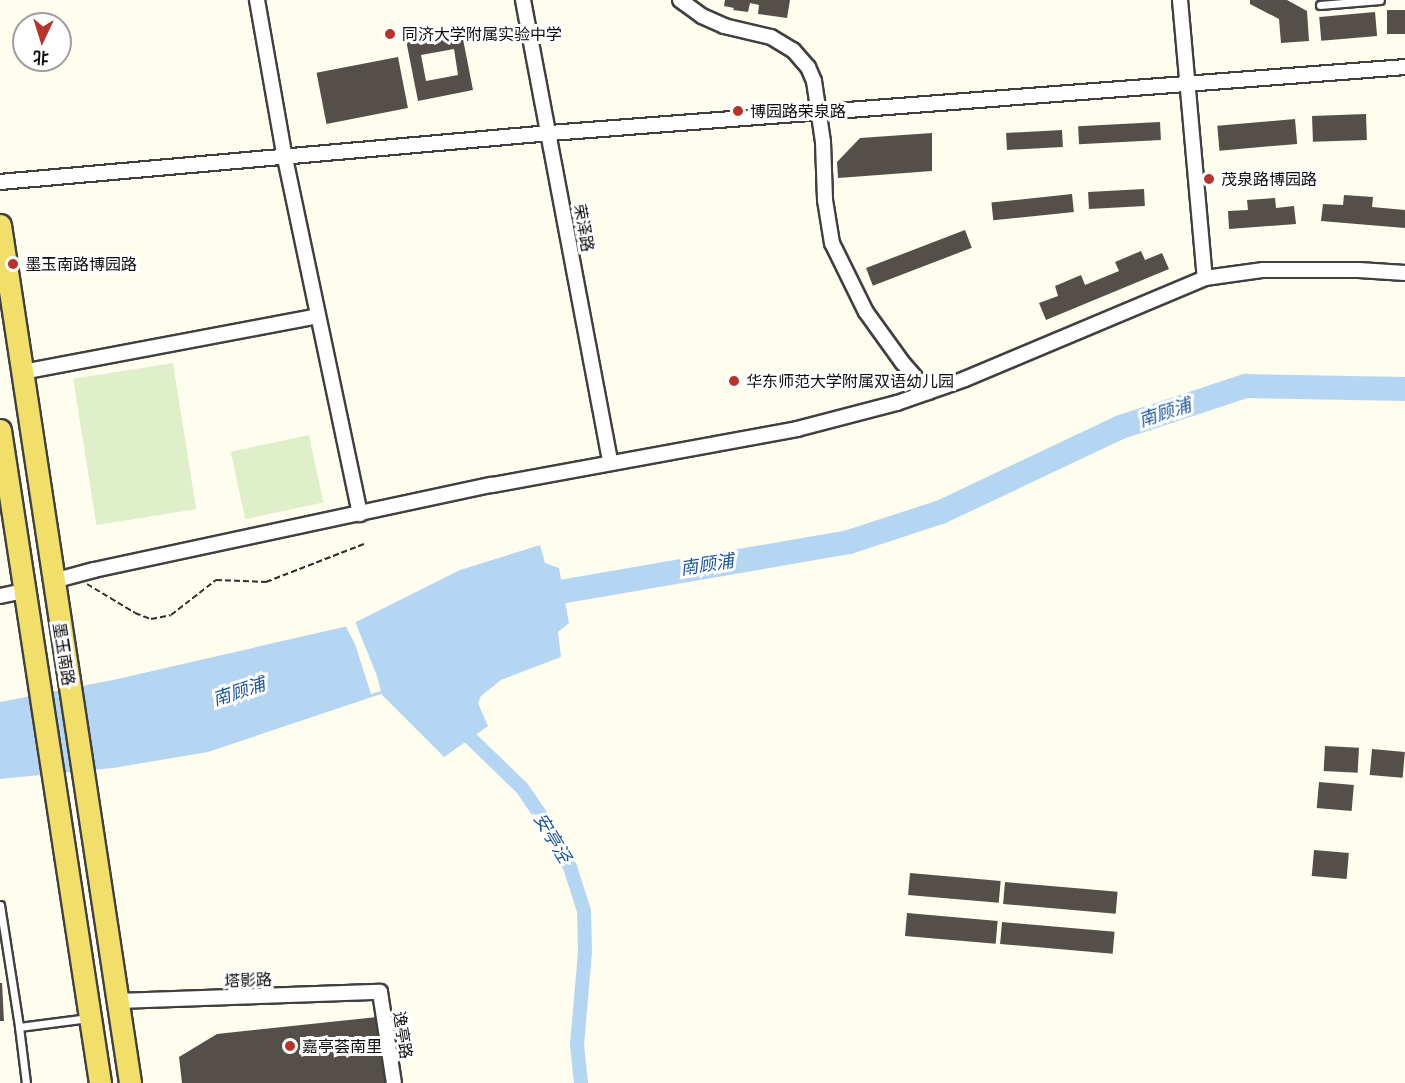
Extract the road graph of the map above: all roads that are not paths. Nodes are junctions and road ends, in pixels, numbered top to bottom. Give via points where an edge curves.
1 (257, 0) edge
2 (523, 0) edge
3 (680, 0) edge
4 (1180, 0) edge
5 (1380, 0) edge
6 (1320, 5) dead end
7 (1405, 67) edge
8 (1187, 85) junction
9 (818, 113) junction
10 (550, 133) junction
11 (285, 158) junction
12 (0, 182) edge
13 (0, 225) edge
14 (1405, 273) edge
15 (1205, 278) junction
16 (318, 316) junction
17 (22, 372) junction
18 (928, 392) junction
19 (0, 430) edge
20 (610, 462) junction
21 (360, 514) junction
22 (53, 581) junction
23 (24, 591) junction
24 (0, 596) edge
25 (0, 905) edge
26 (380, 992) joint
27 (118, 1001) junction
28 (91, 1018) junction
29 (19, 1027) junction
30 (26, 1083) edge
31 (100, 1083) edge
32 (130, 1083) edge
33 (394, 1083) edge

1 - 11 street
2 - 10 street, 荣泽路
3 - 9 street via 724,26 771,37 792,50 808,67 814,81
4 - 8 street
5 - 6 lane
7 - 8 street
8 - 9 street
8 - 15 street
9 - 10 street
9 - 18 street via 832,243 866,312
10 - 11 street
10 - 20 street, 荣泽路
11 - 12 street
11 - 16 street
13 - 17 main road, 墨玉南路
14 - 15 street via 1263,270
15 - 18 street
16 - 17 street
16 - 21 street
17 - 22 main road, 墨玉南路
18 - 20 street via 797,429
19 - 23 main road, 墨玉南路
20 - 21 street
21 - 22 street
22 - 27 main road, 墨玉南路
23 - 24 street
23 - 28 main road, 墨玉南路
25 - 29 lane
26 - 27 street, 塔影路
26 - 33 street, 逸亭路
27 - 32 main road, 墨玉南路
28 - 29 lane
28 - 31 main road, 墨玉南路
29 - 30 lane

